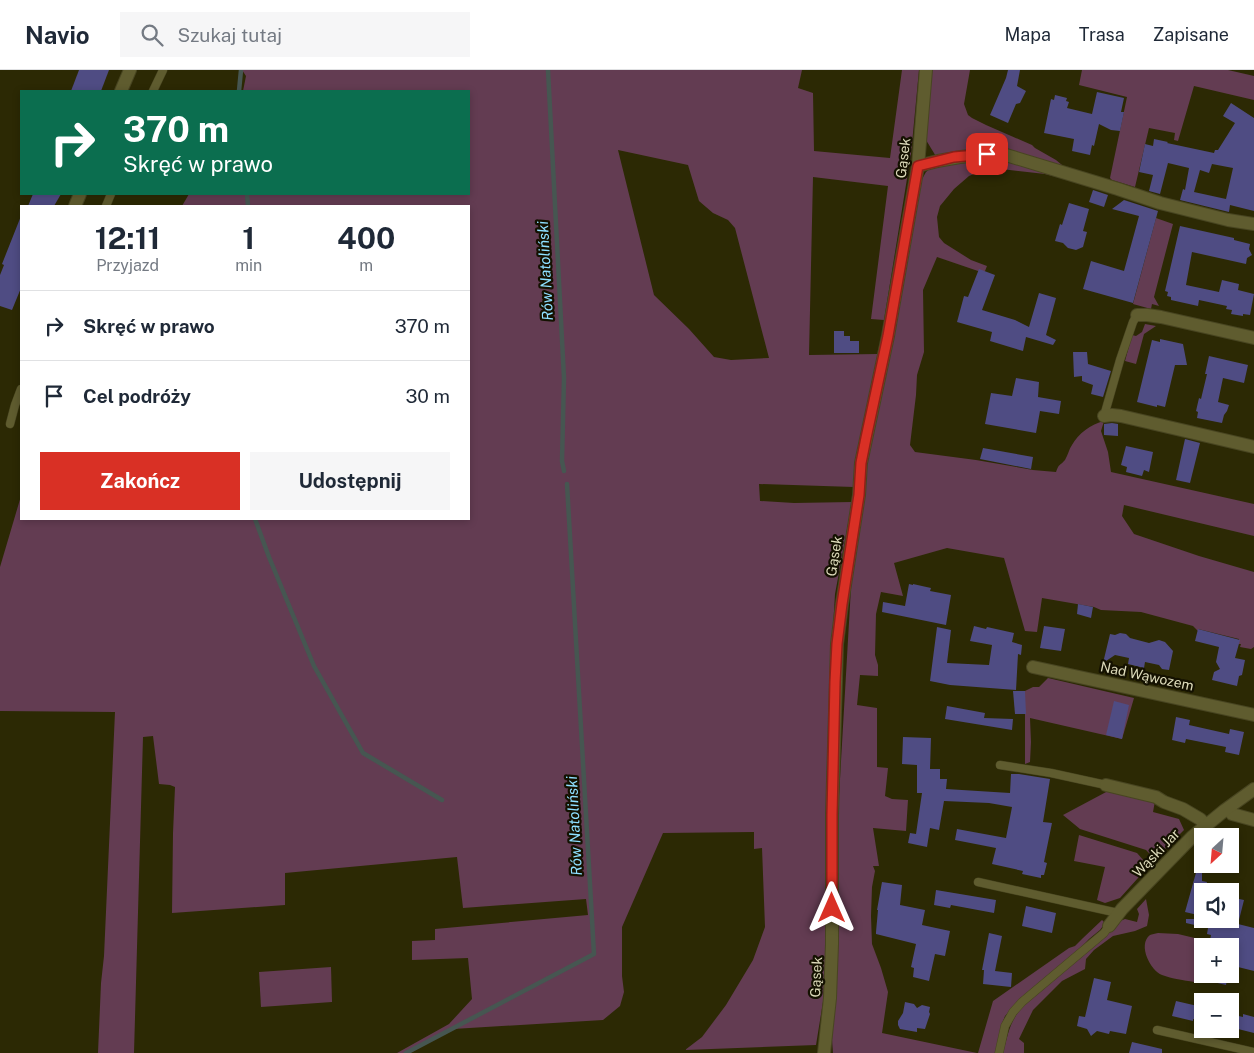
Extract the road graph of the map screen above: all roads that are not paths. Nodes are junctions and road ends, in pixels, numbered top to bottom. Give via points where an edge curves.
1 (130, 70) edge
2 (163, 70) edge
3 (926, 70) edge
4 (121, 90) edge
5 (153, 90) edge
6 (918, 166) junction
7 (1254, 224) edge
8 (1137, 315) joint
9 (1254, 338) edge
10 (20, 392) edge
11 (1104, 416) joint
12 (10, 424) dead end
13 (1254, 447) edge
14 (1033, 666) dead end
15 (1254, 715) edge
16 (1000, 764) dead end
17 (1106, 785) joint
18 (1254, 789) edge
19 (1232, 814) dead end
20 (1254, 820) edge
21 (1206, 825) junction
22 (978, 882) dead end
23 (1118, 913) junction
24 (1109, 926) joint
25 (1157, 1030) dead end
26 (1254, 1052) edge
27 (824, 1053) edge
28 (999, 1053) edge

1 - 4 street
2 - 5 lane
3 - 6 street, Gąsek
6 - 7 street via 954,157 1006,155 1160,203
6 - 27 street, Gąsek via 888,336 861,463 837,644 832,944
8 - 9 street
8 - 11 lane
10 - 12 lane
11 - 13 street via 1121,416
14 - 15 street, Nad Wąwozem
16 - 17 lane
17 - 21 street via 1156,797 1184,809
18 - 21 street, Wąski Jar
19 - 20 street
21 - 23 street, Wąski Jar
22 - 23 lane
23 - 24 street, Wąski Jar
24 - 28 lane via 1013,1012 1005,1026
25 - 26 lane

